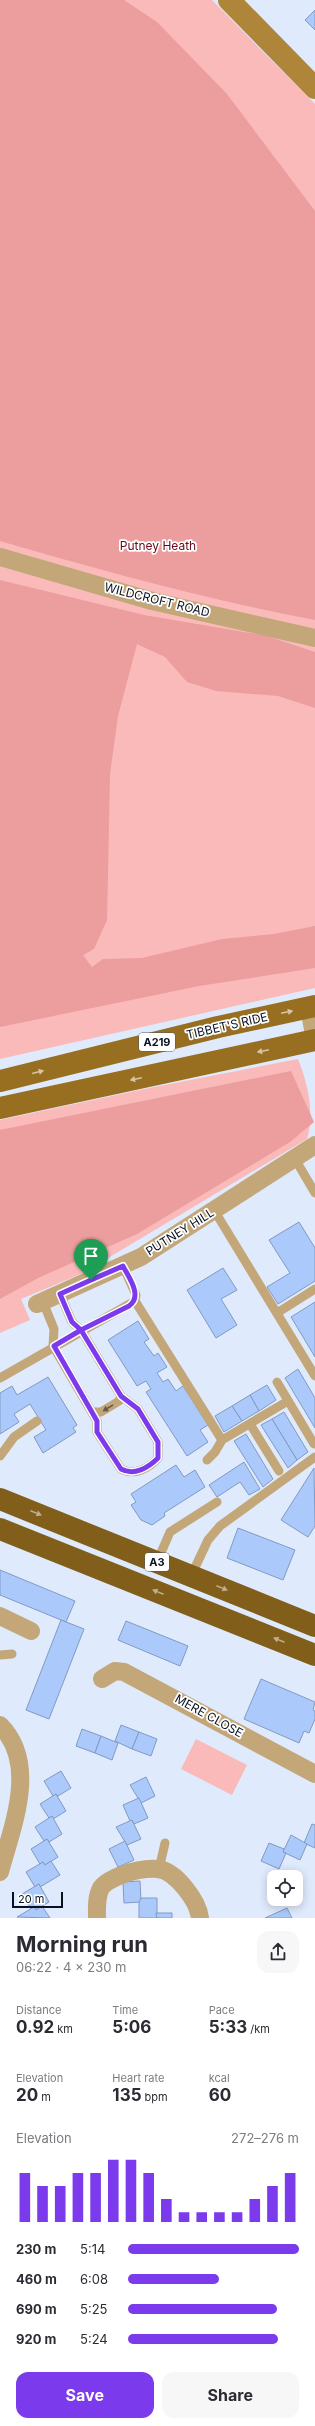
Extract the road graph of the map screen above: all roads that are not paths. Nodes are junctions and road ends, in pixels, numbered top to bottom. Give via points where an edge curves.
1 (229, 0) edge
2 (315, 88) edge
3 (0, 557) edge
4 (315, 638) edge
5 (312, 1007) edge
6 (315, 1040) edge
7 (0, 1081) edge
8 (0, 1108) edge
9 (315, 1147) edge
10 (296, 1159) junction
11 (315, 1193) edge
12 (214, 1210) junction
13 (123, 1266) junction
14 (315, 1289) edge
15 (60, 1294) junction
16 (135, 1301) junction
17 (40, 1303) joint
18 (277, 1313) junction
19 (81, 1330) junction
20 (54, 1346) junction
21 (315, 1376) edge
22 (0, 1378) edge
23 (277, 1382) dead end
24 (121, 1396) junction
25 (288, 1401) junction
26 (92, 1412) junction
27 (37, 1421) dead end
28 (250, 1424) junction
29 (222, 1440) junction
30 (314, 1444) dead end
31 (0, 1456) edge
32 (315, 1457) edge
33 (207, 1460) dead end
34 (278, 1471) dead end
35 (0, 1499) edge
36 (217, 1502) dead end
37 (0, 1529) edge
38 (157, 1562) junction
39 (191, 1576) junction
40 (0, 1616) edge
41 (315, 1626) edge
42 (31, 1631) dead end
43 (12, 1654) dead end
44 (0, 1655) edge
45 (315, 1655) edge
46 (102, 1679) dead end
47 (0, 1725) edge
48 (315, 1774) edge
49 (165, 1843) dead end
50 (159, 1869) junction
51 (0, 1872) edge
52 (97, 1918) edge
53 (200, 1918) edge

1 - 2 street
3 - 4 street, WILDCROFT ROAD via 152,601
5 - 6 street
7 -> 5 main road, TIBBET'S RIDE / A219
6 -> 8 main road
9 - 10 street, PUTNEY HILL
10 - 11 lane
10 - 12 street, PUTNEY HILL
12 - 13 street, PUTNEY HILL
12 - 18 lane
13 - 15 street, PUTNEY HILL
13 - 16 lane via 136,1295
14 - 18 lane
15 - 17 street, PUTNEY HILL
15 - 19 lane via 72,1322
16 - 19 lane
16 - 29 lane
17 - 20 lane via 54,1329
18 - 21 lane
19 - 20 lane
19 - 24 lane
20 - 22 lane
20 - 26 lane
23 - 25 lane
24 -> 26 lane via 119,1401 101,1412
24 - 26 lane via 138,1409 158,1442 158,1458 142,1470 127,1473 121,1469 97,1432 97,1421
25 - 28 lane
25 - 30 lane
27 - 31 lane via 14,1437
28 - 29 lane
28 - 34 lane
29 - 33 lane
32 - 39 lane via 220,1526 208,1540
35 -> 38 highway, A3
36 - 38 lane via 170,1532
45 -> 37 highway, A3
38 - 39 highway, A3
39 -> 41 highway, A3
40 - 42 street
43 - 44 lane
46 - 48 street, MERE CLOSE via 115,1670 124,1672
47 - 51 street via 7,1732 19,1760 20,1796
49 - 50 lane
50 - 52 street via 131,1872 109,1880 102,1887 97,1899
50 - 53 street via 186,1888 194,1900

